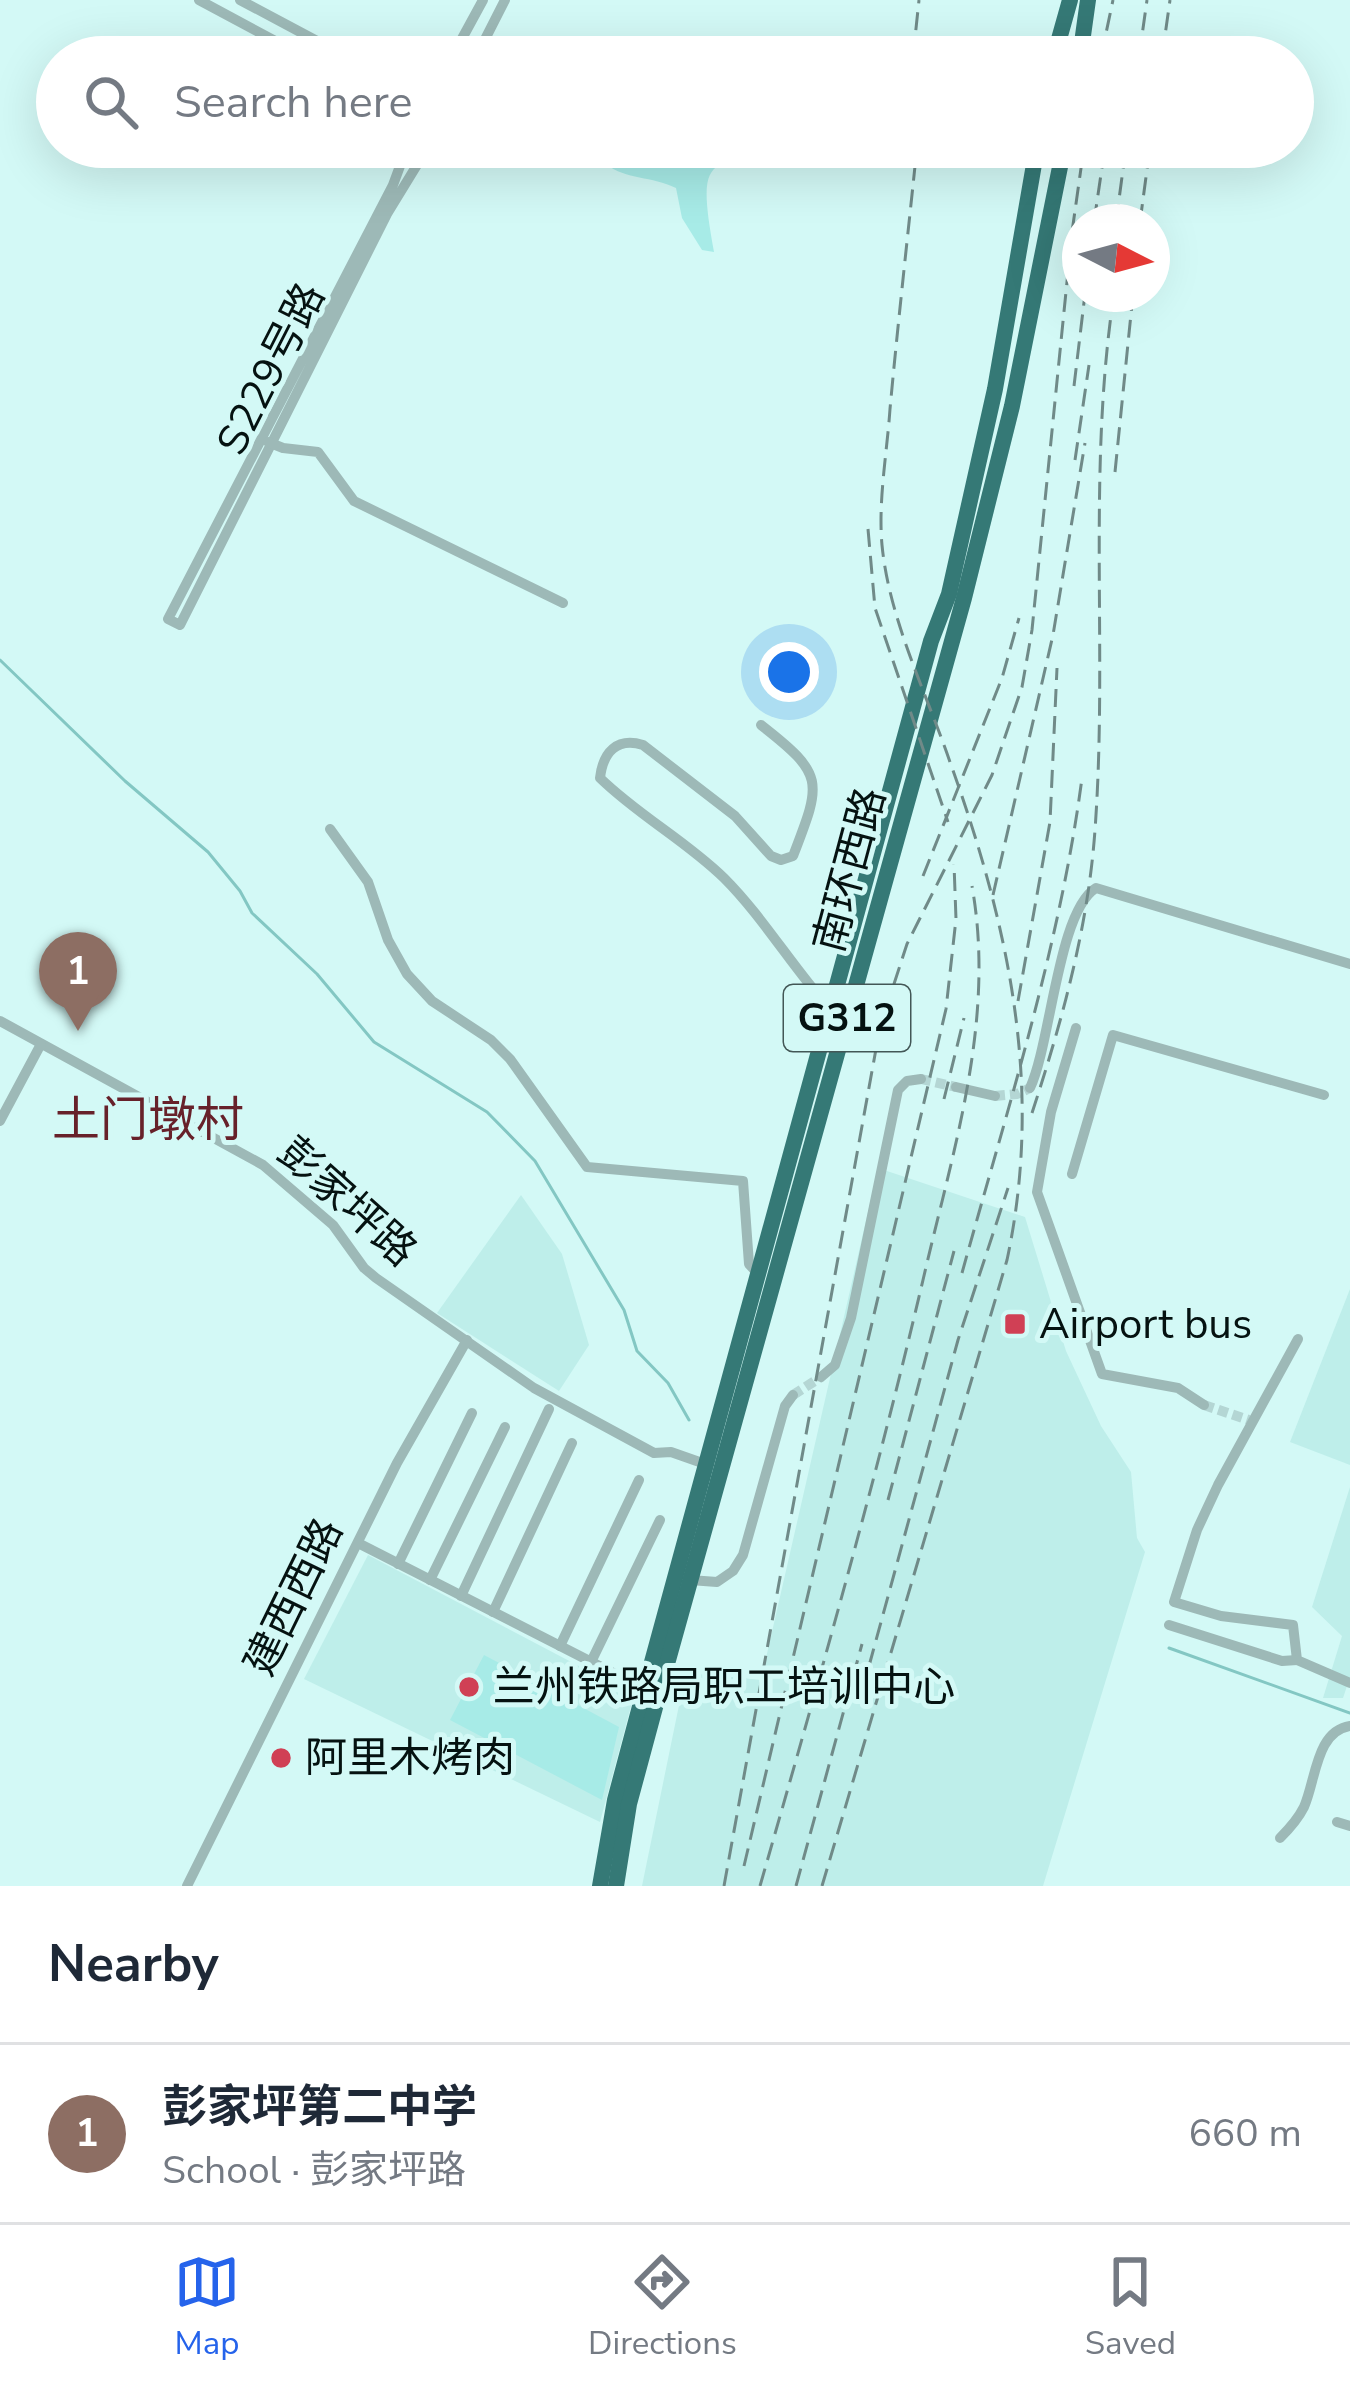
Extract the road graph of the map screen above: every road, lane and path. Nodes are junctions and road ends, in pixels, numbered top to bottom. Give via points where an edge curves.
1 (199, 0) edge
2 (240, 0) edge
3 (483, 0) edge
4 (505, 0) edge
5 (1088, 0) edge
6 (1066, 3) edge
7 (266, 36) edge
8 (307, 36) edge
9 (463, 36) edge
10 (487, 36) edge
11 (1059, 36) edge
12 (1083, 36) edge
13 (399, 168) edge
14 (415, 168) edge
15 (1033, 168) edge
16 (1060, 168) edge
17 (266, 442) junction
18 (562, 603) dead end
19 (174, 622) dead end
20 (761, 725) dead end
21 (330, 829) dead end
22 (1350, 964) edge
23 (832, 1012) junction
24 (0, 1022) edge
25 (1076, 1028) dead end
26 (41, 1044) junction
27 (921, 1079) dead end
28 (956, 1087) tunnel mouth
29 (1030, 1088) dead end
30 (1324, 1095) dead end
31 (995, 1096) tunnel mouth
32 (0, 1121) edge
33 (1072, 1174) dead end
34 (760, 1276) junction
35 (1298, 1339) dead end
36 (467, 1340) junction
37 (821, 1377) tunnel mouth
38 (793, 1395) tunnel mouth
39 (1204, 1405) tunnel mouth
40 (549, 1409) dead end
41 (472, 1413) dead end
42 (505, 1427) dead end
43 (572, 1443) dead end
44 (708, 1465) junction
45 (639, 1480) dead end
46 (661, 1520) dead end
47 (358, 1544) junction
48 (398, 1564) junction
49 (430, 1580) junction
50 (690, 1580) junction
51 (461, 1596) junction
52 (493, 1612) junction
53 (1168, 1625) dead end
54 (560, 1646) junction
55 (1297, 1660) junction
56 (591, 1662) junction
57 (1350, 1683) edge
58 (653, 1687) junction
59 (1350, 1726) edge
60 (1280, 1838) dead end
61 (187, 1886) edge
62 (600, 1886) edge
63 (616, 1886) edge

1 - 7 street
2 - 8 street
3 - 9 street
4 - 10 street
5 - 12 highway
6 - 11 highway
13 - 17 street, S229号路
14 - 17 street, S229号路
15 - 23 highway, 南环西路 / G312 via 949,594
16 - 50 highway, 南环西路 / G312 via 964,598
17 - 18 street via 318,452 354,501
17 - 19 street, S229号路
20 - 23 street via 802,757 814,782 793,856 782,860 643,745 618,744 600,778 727,881
21 - 34 street via 368,882 406,974 510,1060 587,1168 743,1180 749,1264
22 - 29 street via 1096,888 1071,924
23 - 34 highway, 南环西路 / G312
24 - 26 street, 彭家坪路
25 - 39 street via 1037,1192 1102,1374 1178,1388
26 - 32 street
26 - 36 street, 彭家坪路 via 263,1165 333,1225 364,1268
27 - 37 street via 898,1090 850,1318 835,1366
28 - 31 street
30 - 33 street via 1113,1035
34 - 44 highway, 南环西路 / G312
35 - 55 street via 1197,1530 1174,1602 1293,1625
36 - 44 street, 彭家坪路 via 614,1434
36 - 47 street, 建西西路
38 - 50 street via 740,1561 717,1582
40 - 51 street
41 - 48 street
42 - 49 street
43 - 52 street
44 - 58 highway, 南环西路 / G312
45 - 54 street
46 - 56 street
47 - 48 street
47 - 61 street, 建西西路
48 - 49 street
49 - 51 street
50 - 58 highway, 南环西路 / G312
51 - 52 street
52 - 54 street
53 - 55 street
54 - 56 street
55 - 57 street
56 - 58 street
58 - 62 highway, 南环西路 / G312 via 615,1800
58 - 63 highway, 南环西路 / G312
59 - 60 street via 1327,1738 1303,1808

